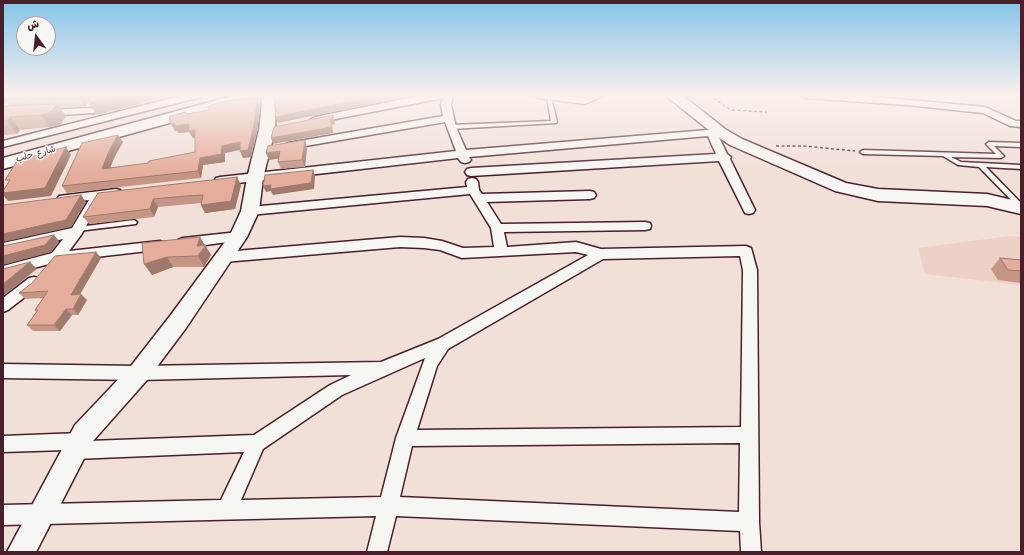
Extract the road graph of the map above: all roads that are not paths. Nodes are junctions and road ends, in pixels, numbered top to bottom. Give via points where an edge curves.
1 (83, 121) edge
2 (94, 121) edge
3 (134, 121) edge
4 (174, 121) edge
5 (269, 121) edge
6 (315, 121) edge
7 (554, 121) edge
8 (702, 121) edge
9 (1008, 121) edge
10 (304, 123) edge
11 (450, 123) junction
12 (81, 124) junction
13 (1021, 124) edge
14 (716, 133) junction
15 (270, 141) junction
16 (3, 144) edge
17 (1021, 145) edge
18 (863, 152) road end
19 (461, 154) junction
20 (3, 155) edge
21 (943, 155) junction
22 (725, 157) junction
23 (3, 164) edge
24 (981, 165) junction
25 (1021, 167) edge
26 (471, 172) junction
27 (255, 178) junction
28 (210, 182) edge
29 (63, 186) edge
30 (127, 191) edge
31 (476, 194) junction
32 (98, 195) junction
33 (590, 195) dead end
34 (1021, 207) edge
35 (749, 210) dead end
36 (250, 212) junction
37 (134, 222) dead end
38 (645, 226) dead end
39 (497, 228) junction
40 (77, 230) junction
41 (238, 237) junction
42 (3, 248) edge
43 (501, 252) junction
44 (601, 254) junction
45 (57, 257) junction
46 (224, 257) junction
47 (3, 270) edge
48 (3, 306) edge
49 (443, 344) junction
50 (384, 368) junction
51 (3, 371) edge
52 (139, 373) junction
53 (749, 435) junction
54 (405, 438) junction
55 (257, 443) junction
56 (3, 444) edge
57 (77, 446) junction
58 (389, 506) junction
59 (227, 509) junction
60 (41, 513) junction
61 (3, 514) edge
62 (749, 522) junction
63 (20, 552) edge
64 (377, 552) edge
65 (751, 552) edge

1 - 12 street
2 - 12 street
3 - 20 main road, شارع حلب
4 - 23 main road, شارع حلب via 79,150
5 - 15 main road
6 - 10 street
7 - 11 lane
8 - 14 main road
9 - 13 street
11 - 15 street
11 - 19 street
12 - 16 street
14 - 19 street
14 - 22 street
14 - 34 main road via 841,187 859,192 899,197 987,200
15 - 27 main road
17 - 21 lane via 989,144 1001,156
18 - 21 lane
19 - 26 street
19 - 27 street
21 - 24 lane via 960,164
22 - 26 street
22 - 35 street
24 - 25 lane
24 - 34 lane
26 - 31 street
27 - 28 street
27 - 36 main road
29 - 32 street via 53,200
30 - 32 street
31 - 33 street
31 - 36 street
31 - 39 street
32 - 40 street
36 - 41 main road
37 - 40 lane
38 - 39 street
39 - 43 street
40 - 42 street
40 - 45 street
41 - 45 street
41 - 46 main road
43 - 44 street via 576,247
43 - 46 street via 462,253 442,246 400,242
44 - 49 street
44 - 53 street via 746,251 750,270
45 - 47 street
45 - 48 street via 32,284
46 - 52 main road
49 - 50 street
49 - 54 street via 430,364
50 - 52 street
50 - 55 street via 336,390
51 - 52 street
52 - 57 main road via 84,433
53 - 54 street
53 - 62 street
54 - 58 street
55 - 57 street
55 - 59 street
56 - 57 street
57 - 60 main road
58 - 59 street
58 - 62 street
58 - 64 street
59 - 60 street
60 - 61 street
60 - 63 main road
62 - 65 street

